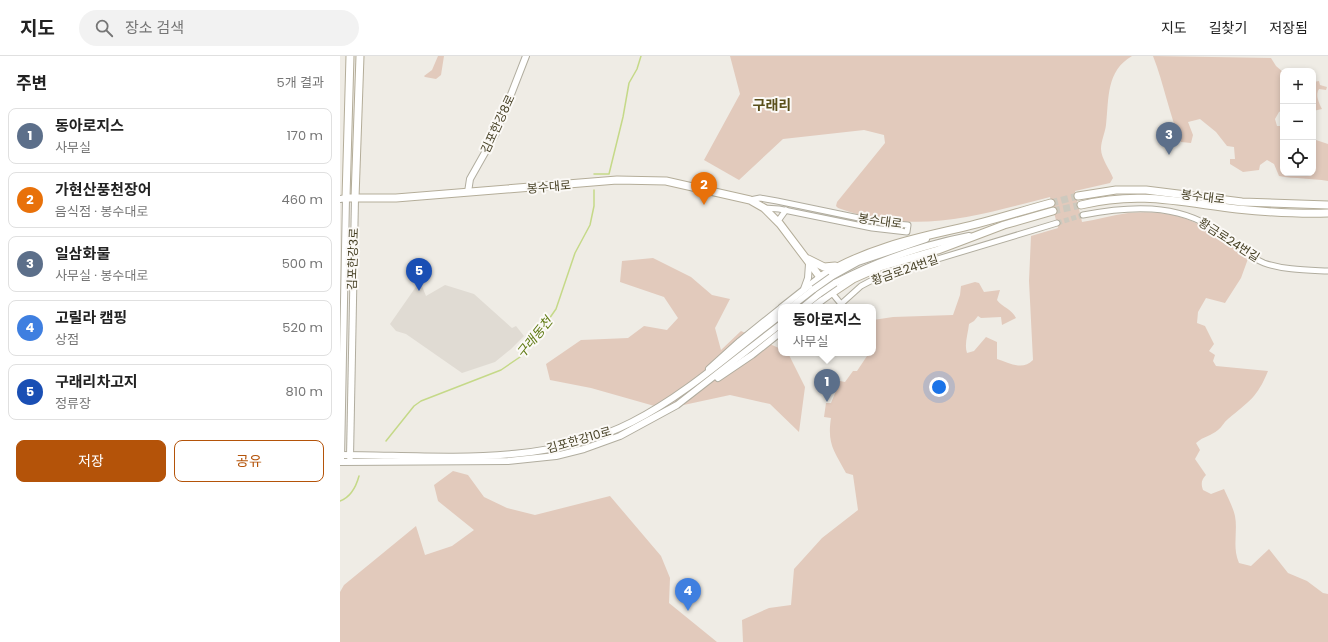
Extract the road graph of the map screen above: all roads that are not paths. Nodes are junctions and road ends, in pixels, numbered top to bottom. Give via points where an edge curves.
1 (350, 56) edge
2 (360, 56) edge
3 (526, 56) edge
4 (468, 192) junction
5 (1078, 196) tunnel mouth
6 (354, 198) junction
7 (343, 199) edge
8 (750, 200) junction
9 (777, 201) junction
10 (1051, 203) tunnel mouth
11 (1081, 205) tunnel mouth
12 (1328, 205) edge
13 (764, 208) junction
14 (786, 210) junction
15 (1053, 211) tunnel mouth
16 (1328, 213) edge
17 (1083, 215) tunnel mouth
18 (778, 221) junction
19 (1057, 222) tunnel mouth
20 (960, 228) junction
21 (978, 234) junction
22 (804, 256) junction
23 (809, 264) junction
24 (839, 265) junction
25 (1328, 271) edge
26 (820, 277) junction
27 (803, 290) junction
28 (832, 293) junction
29 (785, 304) edge
30 (795, 304) edge
31 (807, 304) edge
32 (817, 304) edge
33 (837, 304) edge
34 (840, 304) edge
35 (778, 309) edge
36 (778, 317) edge
37 (778, 326) edge
38 (778, 334) edge
39 (699, 380) junction
40 (702, 386) junction
41 (340, 455) edge
42 (350, 455) junction
43 (341, 462) edge
44 (349, 462) junction

1 - 7 main road, 김포한강3로
2 - 6 main road, 김포한강3로
3 - 4 street, 김포한강8로 via 496,133 470,179
4 - 6 main road, 봉수대로 via 396,198
4 - 8 main road, 봉수대로 via 617,180 653,180 693,186
5 - 12 main road, 봉수대로 via 1116,190 1146,190 1242,202
6 - 7 main road, 봉수대로
6 - 42 street, 김포한강3로
7 - 41 street, 김포한강3로
8 - 9 street, 봉수대로 via 760,198
8 - 13 main road, 봉수대로
9 - 13 street
9 - 14 street, 봉수대로 via 883,223 908,225 908,228 907,232 890,231
10 - 20 main road, 봉수대로
11 - 16 main road, 봉수대로 via 1137,197 1258,211
13 - 14 street, 봉수대로
13 - 18 main road, 봉수대로
14 - 18 street
15 - 21 main road
17 - 25 street, 황금로24번길 via 1128,208 1174,212 1205,223 1252,257 1266,264
18 - 22 main road, 봉수대로
19 - 34 street, 황금로24번길 via 878,277 861,286
20 - 24 main road via 923,235
20 - 30 street, 봉수대로, bridge via 858,262 831,277
21 - 28 main road via 950,246 880,267 853,279
21 - 31 street, bridge via 870,265 835,284
22 - 23 main road, 봉수대로
22 - 24 main road via 824,267
23 - 26 main road, 봉수대로
23 - 27 street via 808,278
24 - 26 main road
26 - 27 street
26 - 28 main road, 봉수대로
27 - 29 street
28 - 32 street
28 - 33 street, 황금로24번길
35 - 39 street via 716,361
36 - 39 street, 김포한강10로
37 - 40 street, 김포한강10로
38 - 40 street via 729,372
39 - 42 street, 김포한강10로 via 631,423 562,447 492,455
40 - 44 street, 김포한강10로 via 677,405 620,436 556,456 508,462
41 - 42 street, 김포한강10로
41 - 43 street, 김포한강3로
42 - 44 street, 김포한강3로
43 - 44 street, 김포한강10로

